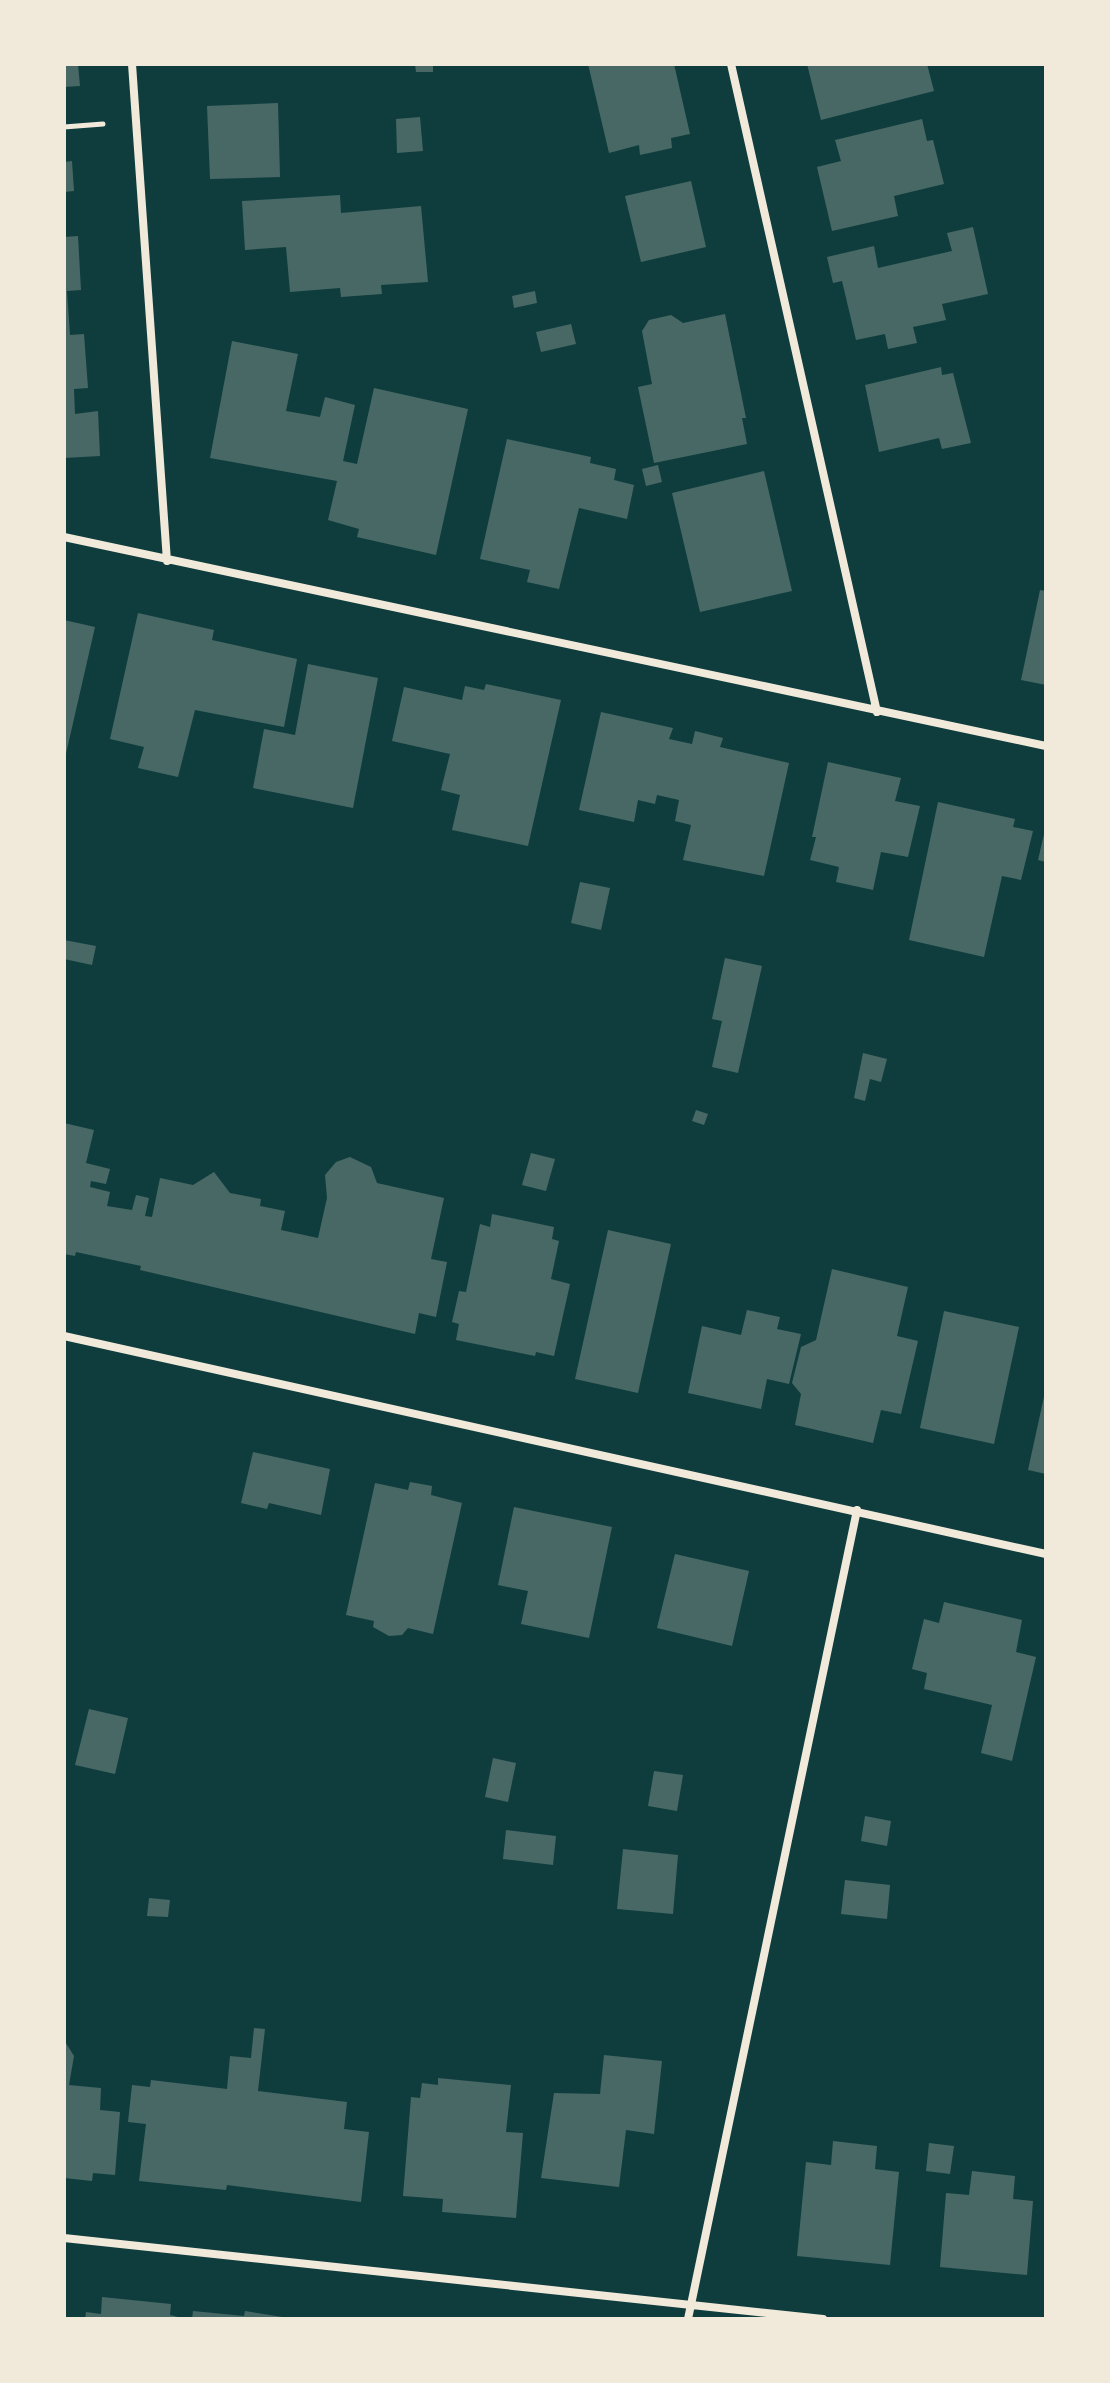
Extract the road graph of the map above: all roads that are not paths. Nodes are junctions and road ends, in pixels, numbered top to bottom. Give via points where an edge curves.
1 (132, 64) edge
2 (731, 64) edge
3 (64, 537) edge
4 (167, 561) junction
5 (877, 712) junction
6 (1046, 746) edge
7 (64, 1336) edge
8 (857, 1510) junction
9 (1046, 1554) edge
10 (64, 2238) edge
11 (690, 2305) junction
12 (688, 2319) edge
13 (823, 2319) edge

1 - 4 street
2 - 5 street
3 - 4 street
4 - 5 street
5 - 6 street
7 - 8 street
8 - 9 street
8 - 11 street
10 - 11 street
11 - 12 street
11 - 13 street

